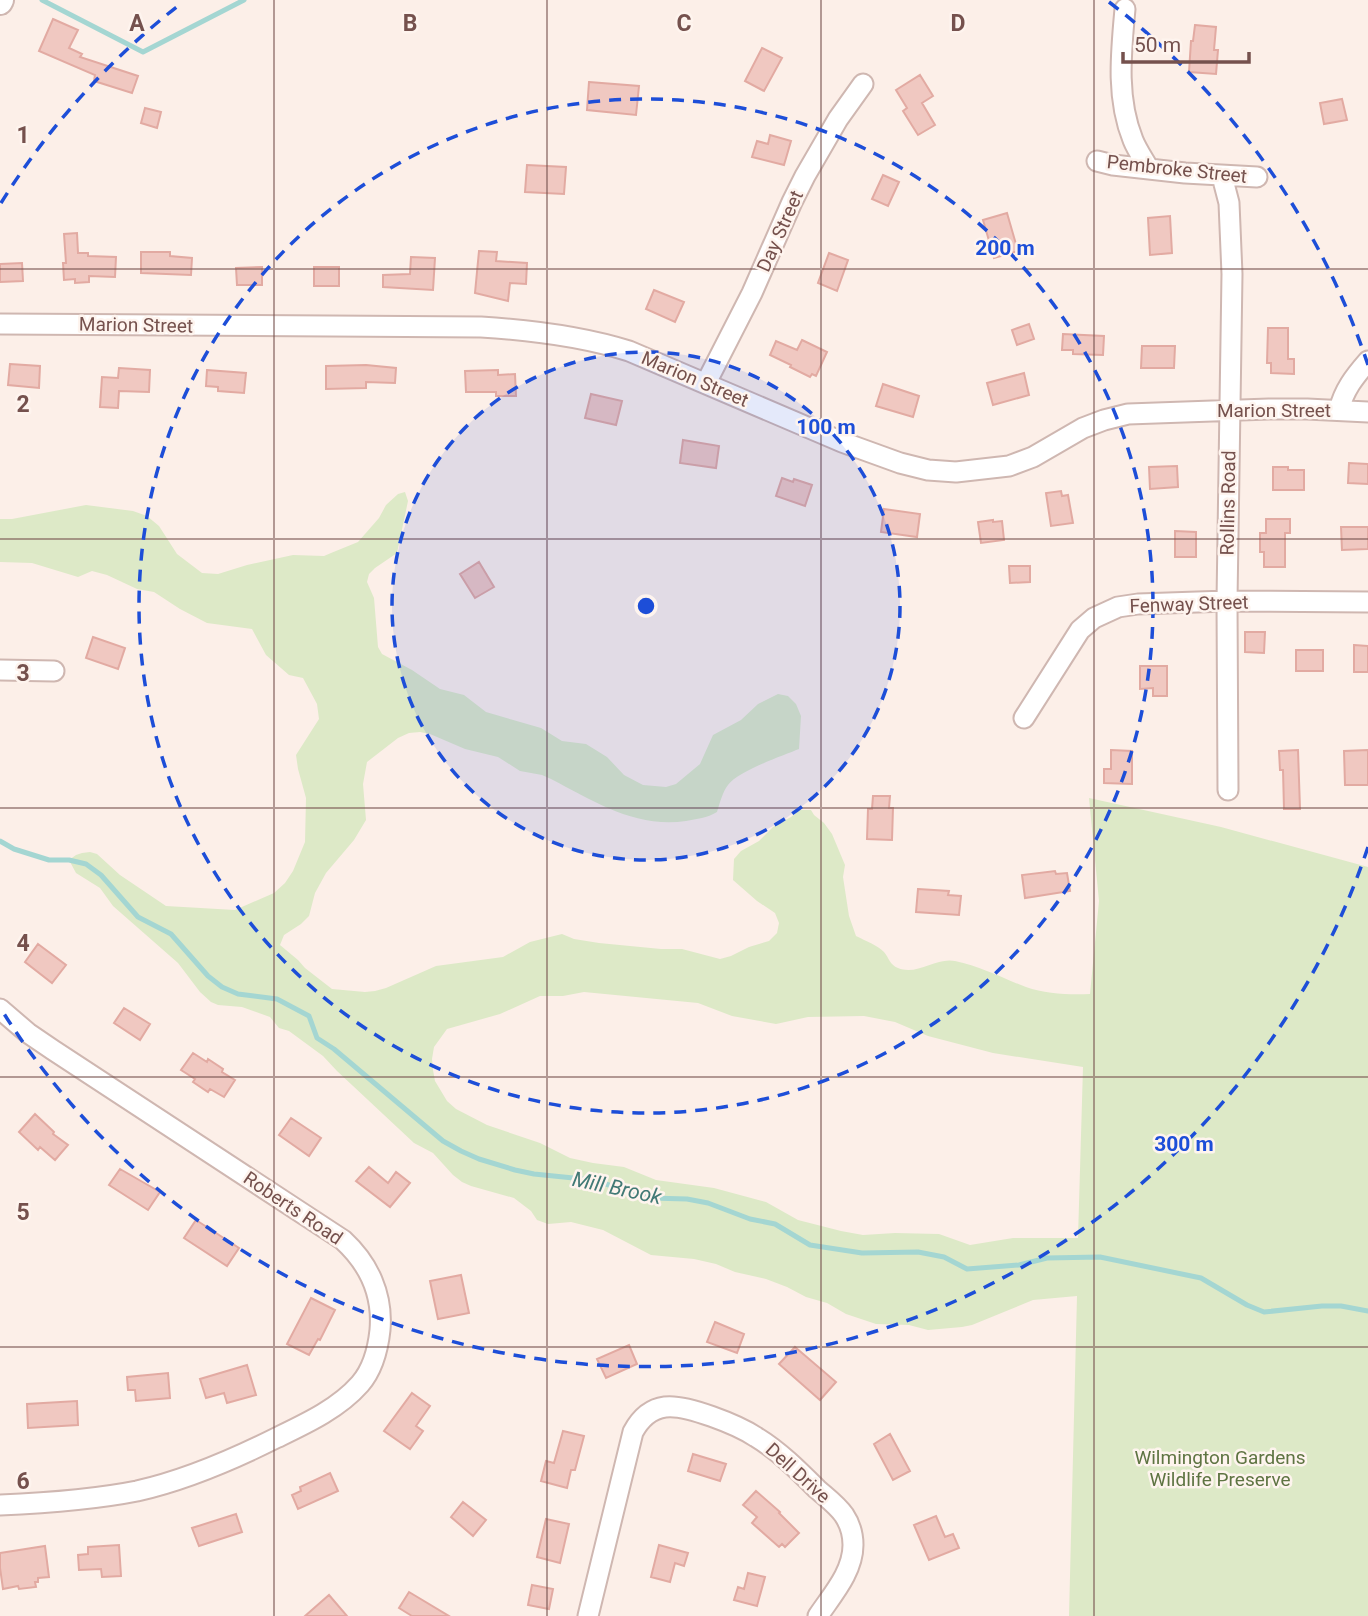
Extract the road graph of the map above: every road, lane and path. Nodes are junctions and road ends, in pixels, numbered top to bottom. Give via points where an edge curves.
1 (1125, 9) dead end
2 (863, 83) dead end
3 (1097, 161) dead end
4 (1149, 169) junction
5 (1222, 176) junction
6 (1257, 177) dead end
7 (0, 324) edge
8 (1368, 361) edge
9 (706, 383) junction
10 (1229, 409) junction
11 (1339, 410) junction
12 (1368, 412) edge
13 (1227, 601) junction
14 (1368, 601) edge
15 (0, 670) edge
16 (54, 671) dead end
17 (1024, 718) dead end
18 (1228, 790) dead end
19 (0, 1009) edge
20 (0, 1505) edge
21 (588, 1616) edge
22 (818, 1616) edge

1 - 4 street via 1122,97 1133,141
2 - 9 street, Day Street via 805,176
3 - 4 street, Pembroke Street
4 - 5 street, Pembroke Street
5 - 6 street, Pembroke Street
5 - 10 street, Rollins Road via 1233,274
7 - 9 street, Marion Street via 531,330 615,347
8 - 11 street via 1348,385
9 - 10 street, Marion Street via 874,454 928,470 956,472 1009,466 1104,419
10 - 11 street, Marion Street
10 - 13 street, Rollins Road
11 - 12 street, Marion Street
13 - 14 street, Fenway Street
13 - 17 street, Fenway Street via 1128,604 1103,613 1074,637
13 - 18 street, Rollins Road
15 - 16 street
19 - 20 street, Roberts Road via 53,1050 343,1240 371,1277 381,1317 374,1361 366,1376 345,1398 292,1430 159,1485 109,1496
21 - 22 street, Dell Drive via 633,1432 646,1415 672,1406 754,1435 843,1514 851,1530 852,1556

